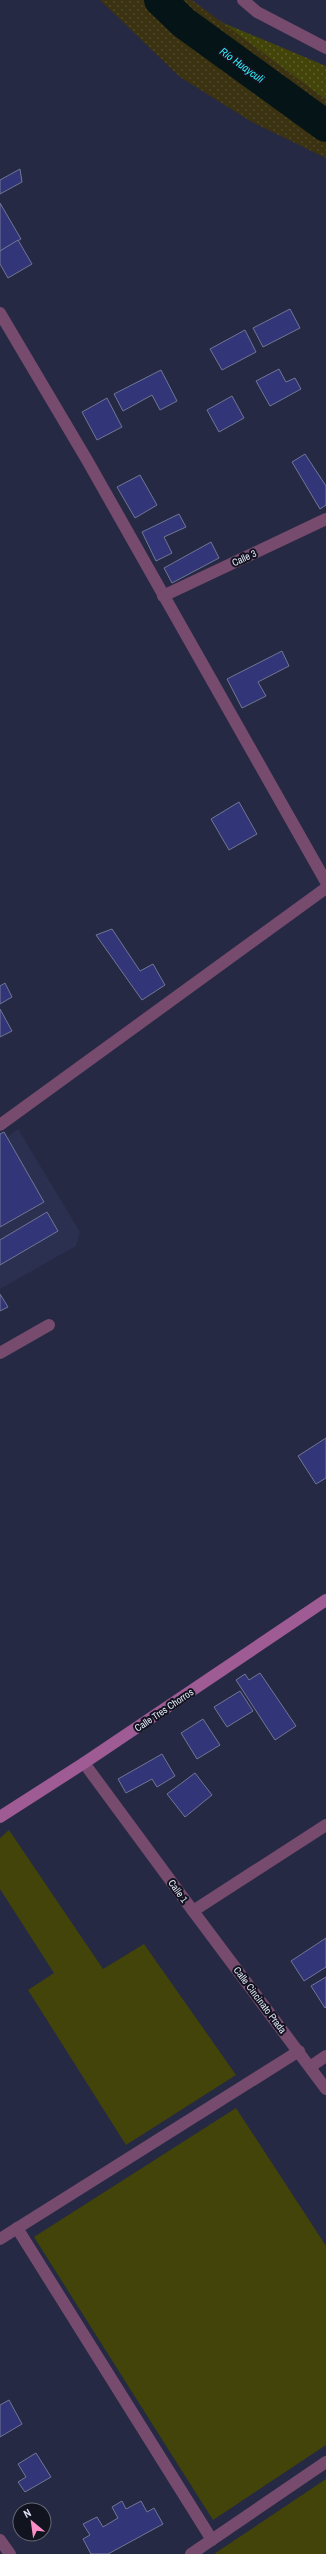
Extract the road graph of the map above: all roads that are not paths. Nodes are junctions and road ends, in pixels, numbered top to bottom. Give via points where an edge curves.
1 (243, 0) edge
2 (326, 48) edge
3 (0, 313) edge
4 (326, 519) edge
5 (163, 596) junction
6 (326, 882) edge
7 (326, 888) edge
8 (0, 1126) edge
9 (49, 1325) dead end
10 (0, 1353) edge
11 (326, 1600) edge
12 (84, 1763) junction
13 (0, 1817) edge
14 (326, 1825) edge
15 (193, 1911) junction
16 (299, 2051) junction
17 (326, 2056) edge
18 (310, 2066) junction
19 (326, 2089) edge
20 (17, 2228) junction
21 (0, 2239) edge
22 (326, 2462) edge
23 (0, 2540) edge
24 (212, 2540) junction
25 (10, 2554) edge
26 (191, 2554) edge

1 - 2 street via 256,12
3 - 5 street via 87,460
4 - 5 street, Calle 3
5 - 6 street
7 - 8 street
9 - 10 street
11 - 12 main road, Calle Tres Chorros
12 - 13 main road, Calle Tres Chorros
12 - 15 street, Calle 1
14 - 15 street, Calle 1
15 - 16 street, Calle Cincinato Prada
16 - 18 street, Calle Cincinato Prada
16 - 20 street
17 - 18 street
18 - 19 street, Calle Cincinato Prada
20 - 21 street
20 - 24 street
22 - 24 street
23 - 25 street
24 - 26 street

